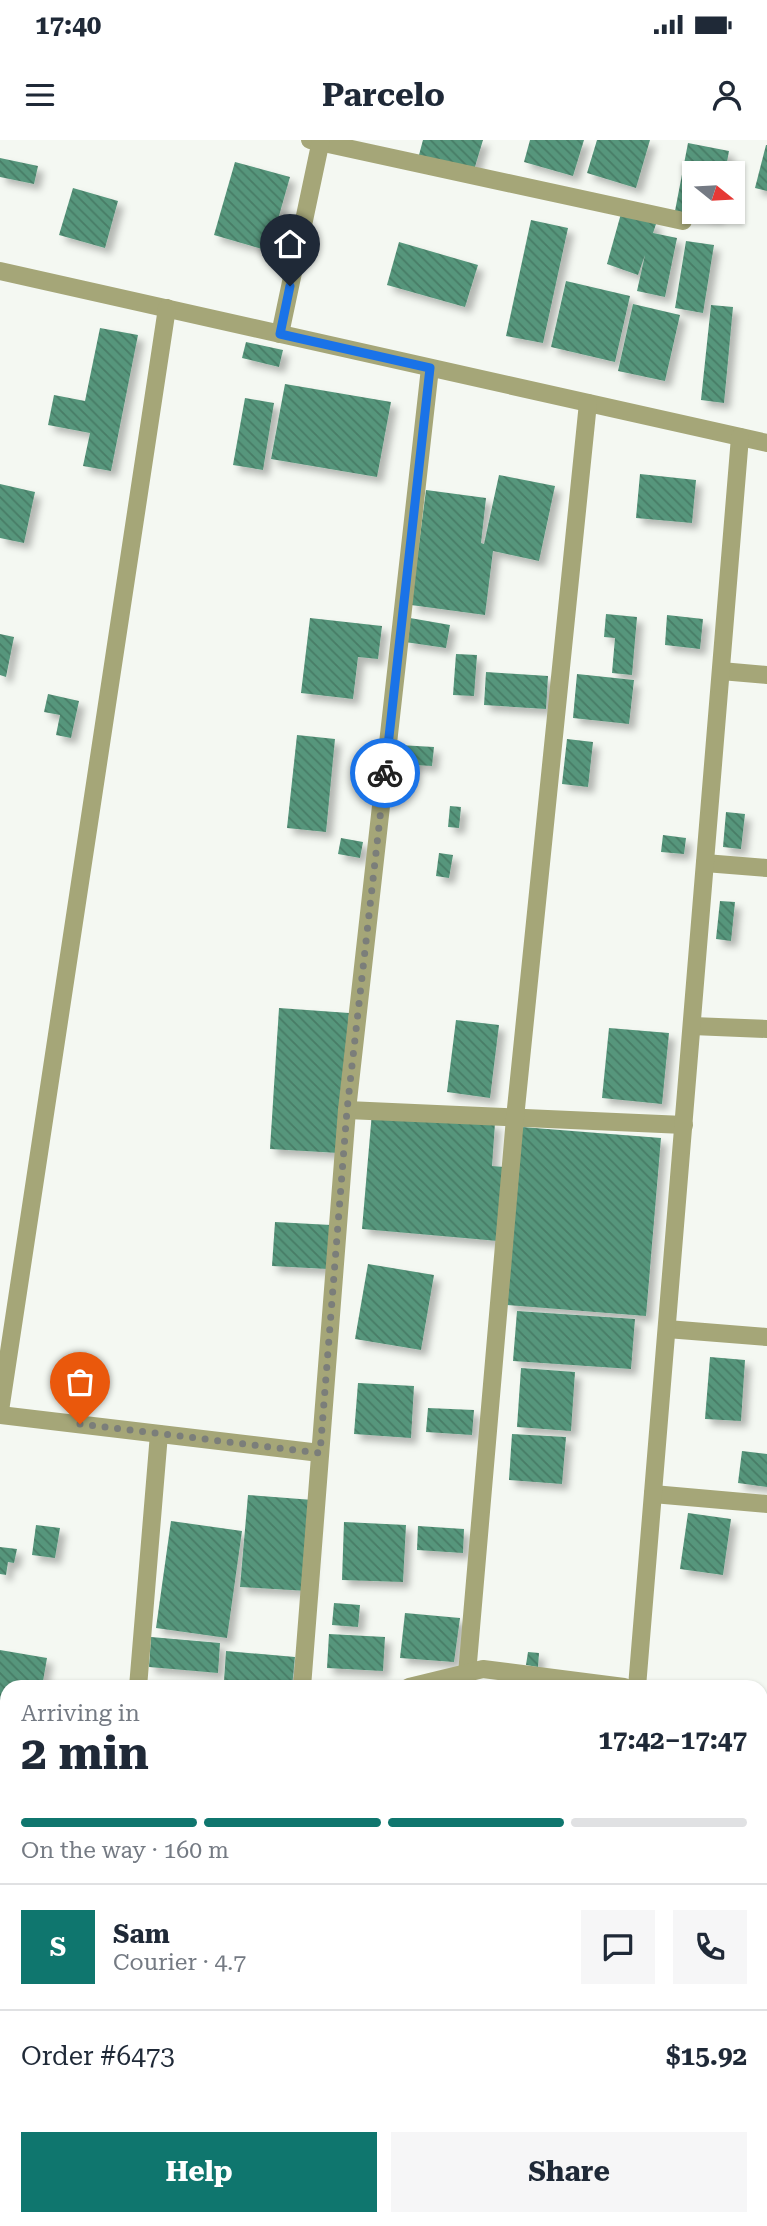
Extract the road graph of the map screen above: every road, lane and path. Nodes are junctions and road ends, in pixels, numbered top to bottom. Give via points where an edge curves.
1 (317, 141) edge
2 (682, 221) edge
3 (0, 271) edge
4 (167, 308) junction
5 (280, 334) junction
6 (430, 368) junction
7 (588, 403) junction
8 (740, 437) junction
9 (767, 443) edge
10 (721, 671) junction
11 (767, 675) edge
12 (705, 863) junction
13 (767, 868) edge
14 (692, 1026) junction
15 (767, 1029) edge
16 (347, 1110) junction
17 (515, 1118) junction
18 (684, 1125) junction
19 (667, 1329) junction
20 (767, 1337) edge
21 (0, 1413) edge
22 (159, 1434) junction
23 (320, 1453) junction
24 (653, 1494) junction
25 (767, 1504) edge
26 (467, 1674) junction
27 (139, 1680) edge
28 (303, 1680) edge
29 (440, 1680) edge
30 (569, 1680) edge
31 (638, 1680) edge

1 - 2 street
1 - 5 street
3 - 4 street
4 - 5 street
4 - 21 street
5 - 6 street
6 - 7 street
6 - 16 street
7 - 8 street
7 - 17 street
8 - 9 street
8 - 10 street
10 - 11 street
10 - 12 street
12 - 13 street
12 - 14 street
14 - 15 street
14 - 18 street
16 - 17 street
16 - 23 street
17 - 18 street
17 - 26 street
18 - 19 street
19 - 20 street
19 - 24 street
21 - 22 street
22 - 23 street
22 - 27 street
23 - 28 street
24 - 25 street
24 - 31 street
26 - 29 street
26 - 30 street via 483,1669

